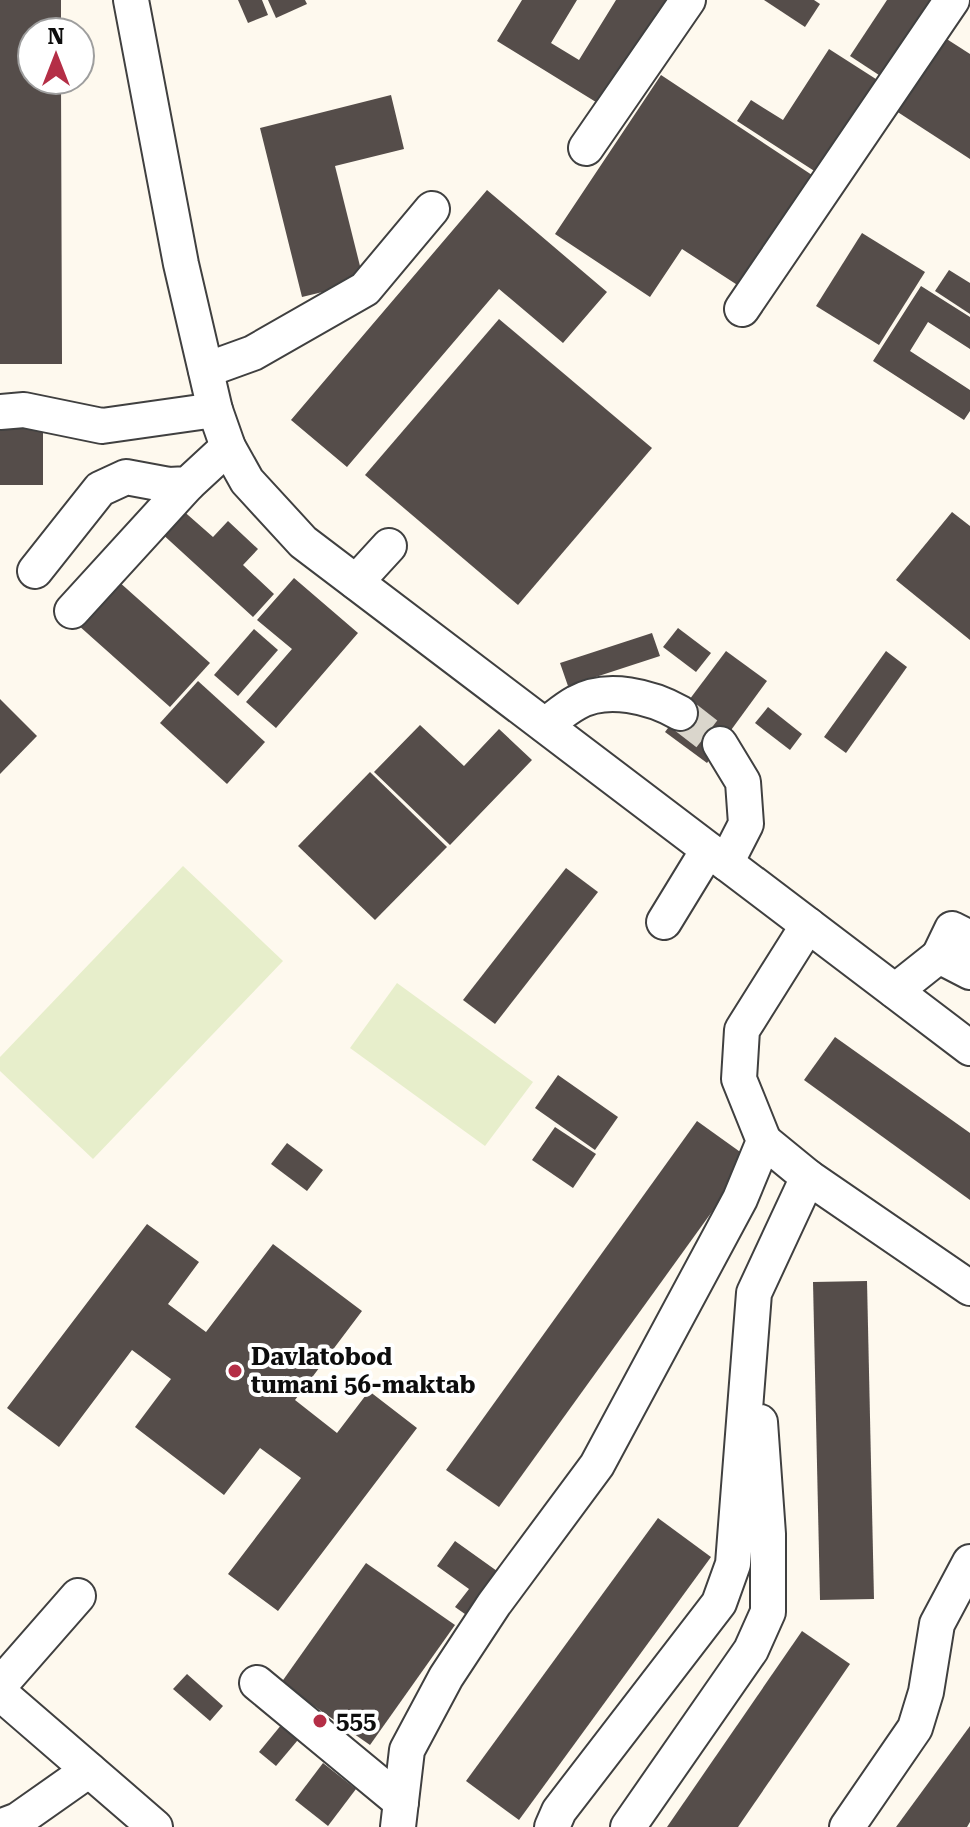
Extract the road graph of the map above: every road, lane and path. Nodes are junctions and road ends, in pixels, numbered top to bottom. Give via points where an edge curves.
1 (131, 0) edge
2 (688, 0) edge
3 (952, 0) edge
4 (586, 148) dead end
5 (432, 209) dead end
6 (742, 309) dead end
7 (206, 370) junction
8 (215, 410) junction
9 (0, 412) edge
10 (228, 447) junction
11 (188, 484) junction
12 (389, 546) dead end
13 (35, 571) dead end
14 (356, 582) junction
15 (72, 611) dead end
16 (680, 713) tunnel mouth
17 (545, 725) junction
18 (720, 744) tunnel mouth
19 (717, 856) junction
20 (664, 922) dead end
21 (808, 925) junction
22 (970, 938) edge
23 (939, 956) junction
24 (970, 972) edge
25 (895, 991) junction
26 (970, 1048) edge
27 (764, 1141) junction
28 (808, 1177) junction
29 (970, 1288) edge
30 (754, 1293) junction
31 (970, 1562) edge
32 (78, 1596) dead end
33 (257, 1683) dead end
34 (0, 1685) edge
35 (0, 1693) edge
36 (79, 1779) junction
37 (400, 1815) edge
38 (0, 1827) edge
39 (155, 1827) edge
40 (552, 1827) edge
41 (628, 1827) edge
42 (847, 1827) edge

1 - 7 street
2 - 4 street
3 - 6 street
5 - 7 street via 365,289 253,353
7 - 8 street
8 - 9 street via 102,426 24,410
8 - 10 street
10 - 11 street
10 - 14 street via 270,510
11 - 13 street via 126,477 100,489
11 - 15 street
12 - 14 street
14 - 17 street
16 - 17 street via 653,698 609,695 578,701
17 - 19 street
18 - 19 street via 743,782 746,824
19 - 20 street
19 - 21 street
21 - 25 street
21 - 27 street via 742,1030 739,1079
22 - 23 street via 952,929
23 - 24 street
23 - 25 street
25 - 26 street
27 - 28 street
27 - 37 street via 740,1199 597,1465 494,1604 407,1750
28 - 29 street
28 - 30 street
30 - 40 street via 733,1564 719,1603
30 - 41 street via 768,1612 751,1650
31 - 42 street via 937,1624 915,1728
32 - 34 street
33 - 37 street
35 - 36 street
36 - 38 street
36 - 39 street

